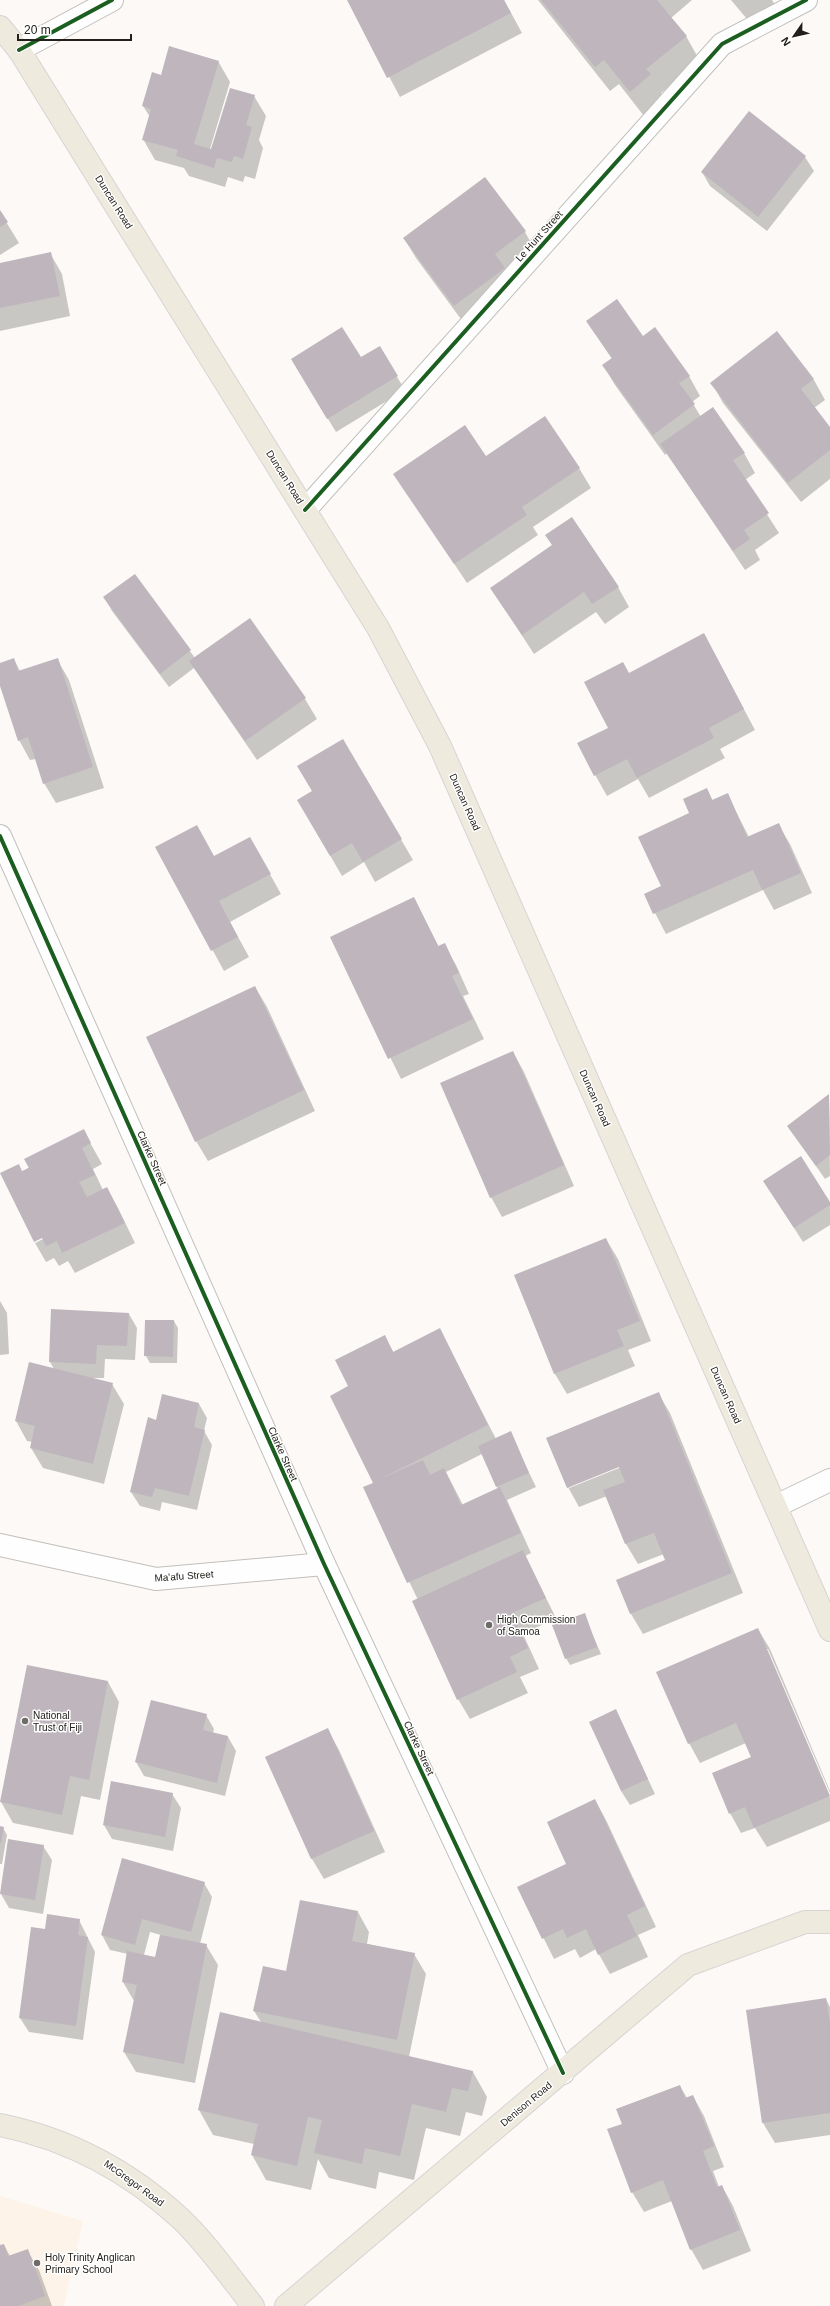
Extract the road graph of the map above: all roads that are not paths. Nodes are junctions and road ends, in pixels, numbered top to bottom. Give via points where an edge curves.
1 (112, 0) edge
2 (806, 0) edge
3 (0, 27) edge
4 (19, 50) junction
5 (306, 510) junction
6 (0, 836) edge
7 (830, 1480) edge
8 (776, 1506) junction
9 (0, 1545) edge
10 (324, 1564) junction
11 (830, 1630) edge
12 (830, 1922) edge
13 (563, 2073) junction
14 (0, 2125) edge
15 (252, 2306) edge
16 (286, 2306) edge

1 - 4 street
2 - 5 street, Le Hunt Street via 722,44
3 - 4 main road, Duncan Road
4 - 5 main road, Duncan Road
5 - 8 main road, Duncan Road via 378,628 440,746
6 - 10 street, Clarke Street
7 - 8 street
8 - 11 main road, Duncan Road
9 - 10 street, Ma'afu Street via 156,1579
10 - 13 street, Clarke Street
12 - 13 main road, Denison Road via 805,1922 688,1965
13 - 16 main road, Denison Road
14 - 15 main road, McGregor Road via 64,2143 103,2161 150,2192 182,2220 216,2258

